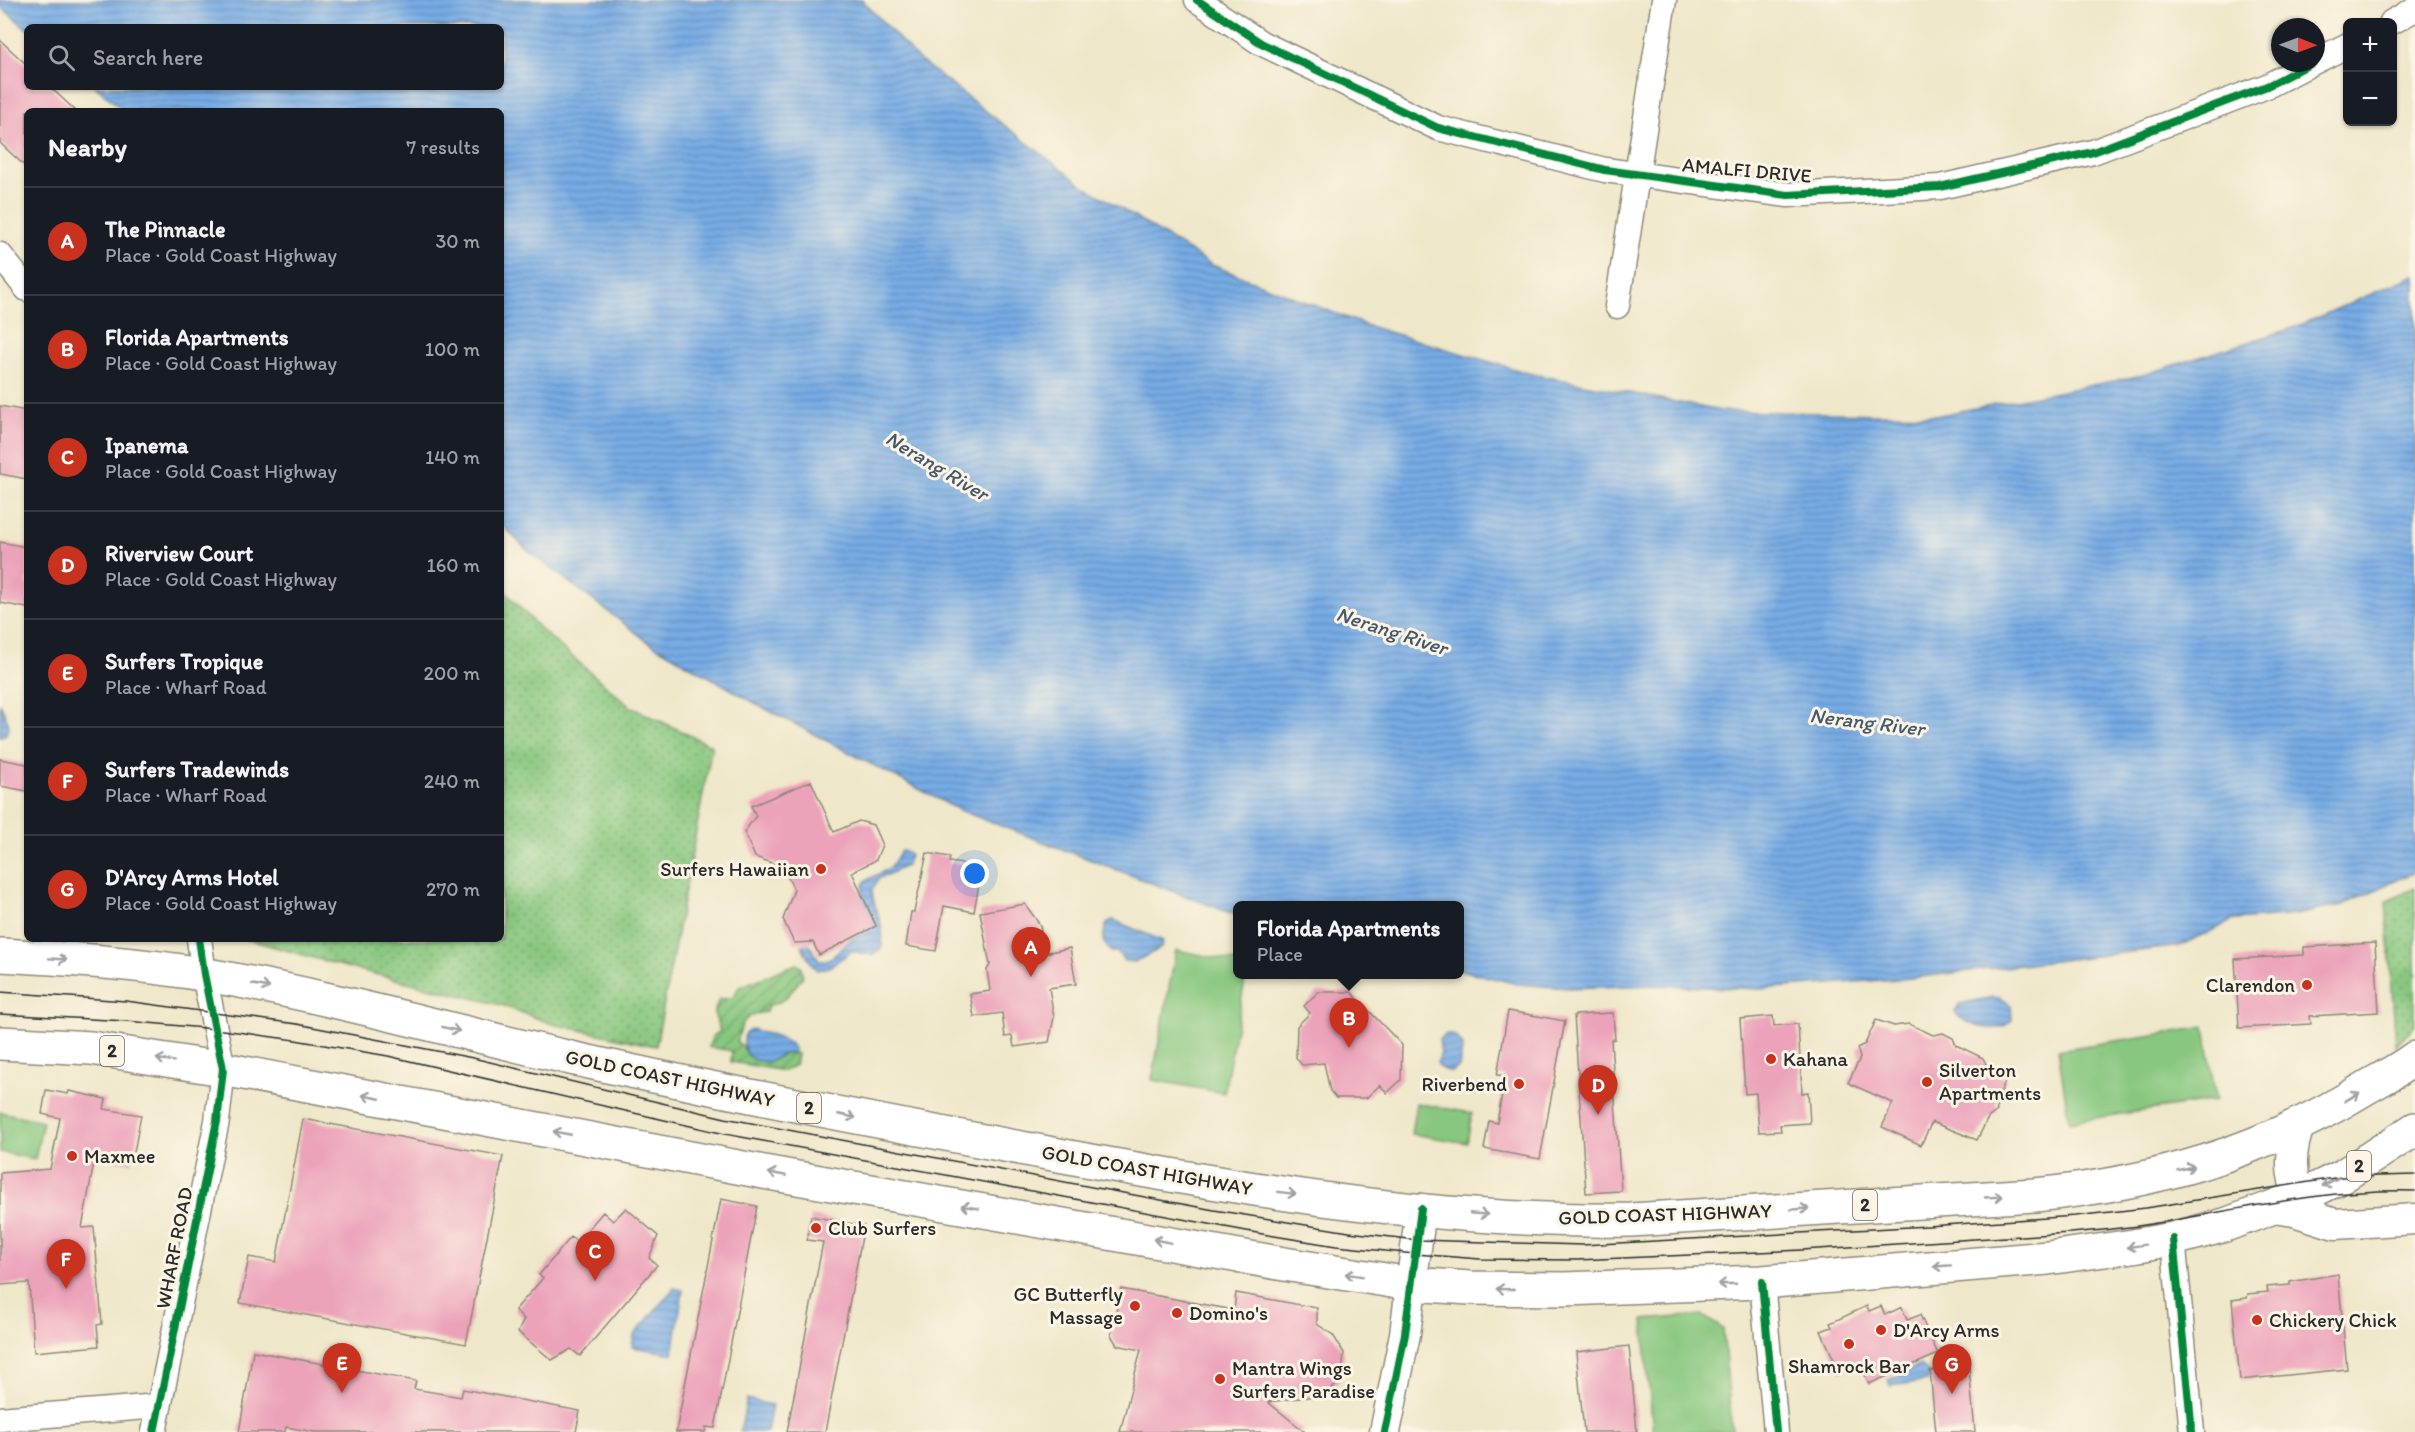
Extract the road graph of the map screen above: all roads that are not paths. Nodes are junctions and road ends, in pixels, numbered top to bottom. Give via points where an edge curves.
1 (1197, 0) edge
2 (1664, 0) edge
3 (2415, 9) edge
4 (2397, 19) edge
5 (2343, 48) edge
6 (2325, 56) edge
7 (2294, 72) edge
8 (1636, 175) junction
9 (0, 255) edge
10 (24, 285) edge
11 (1617, 306) dead end
12 (199, 942) edge
13 (0, 955) edge
14 (204, 974) junction
15 (0, 1043) edge
16 (2415, 1058) edge
17 (222, 1069) junction
18 (2300, 1124) junction
19 (2415, 1129) edge
20 (1421, 1209) junction
21 (2298, 1209) junction
22 (2415, 1219) edge
23 (2173, 1239) junction
24 (1762, 1282) junction
25 (1411, 1284) junction
26 (159, 1406) junction
27 (0, 1419) edge
28 (154, 1432) edge
29 (1385, 1432) edge
30 (1776, 1432) edge
31 (2192, 1432) edge

1 - 8 street, AMALFI DRIVE via 1261,43 1438,128
2 - 8 street
3 - 4 street
5 - 6 street
7 - 8 street, AMALFI DRIVE via 2094,152 1940,187 1788,195
8 - 11 street
9 - 10 street
12 - 14 street, WHARF ROAD
13 -> 14 highway, GOLD COAST HIGHWAY / 2
14 - 17 street, WHARF ROAD
14 -> 20 highway, GOLD COAST HIGHWAY / 2 via 579,1060 840,1114 1235,1186
17 -> 15 highway, 2 via 91,1048
18 -> 16 highway, 2
25 -> 17 highway, 2 via 779,1174
17 - 26 street, WHARF ROAD via 217,1121
20 -> 18 highway, GOLD COAST HIGHWAY / 2 via 1579,1221 1630,1220 2035,1195 2151,1177 2248,1148
18 - 21 street via 2290,1161
19 -> 21 highway, 2
20 - 25 street
21 - 22 street via 2342,1224
21 - 23 highway, 2
23 -> 24 highway, 2 via 2048,1258
23 - 31 street
24 -> 25 highway, 2 via 1564,1289
24 - 30 street
25 - 29 street via 1406,1334
26 - 27 street
26 - 28 street, WHARF ROAD

